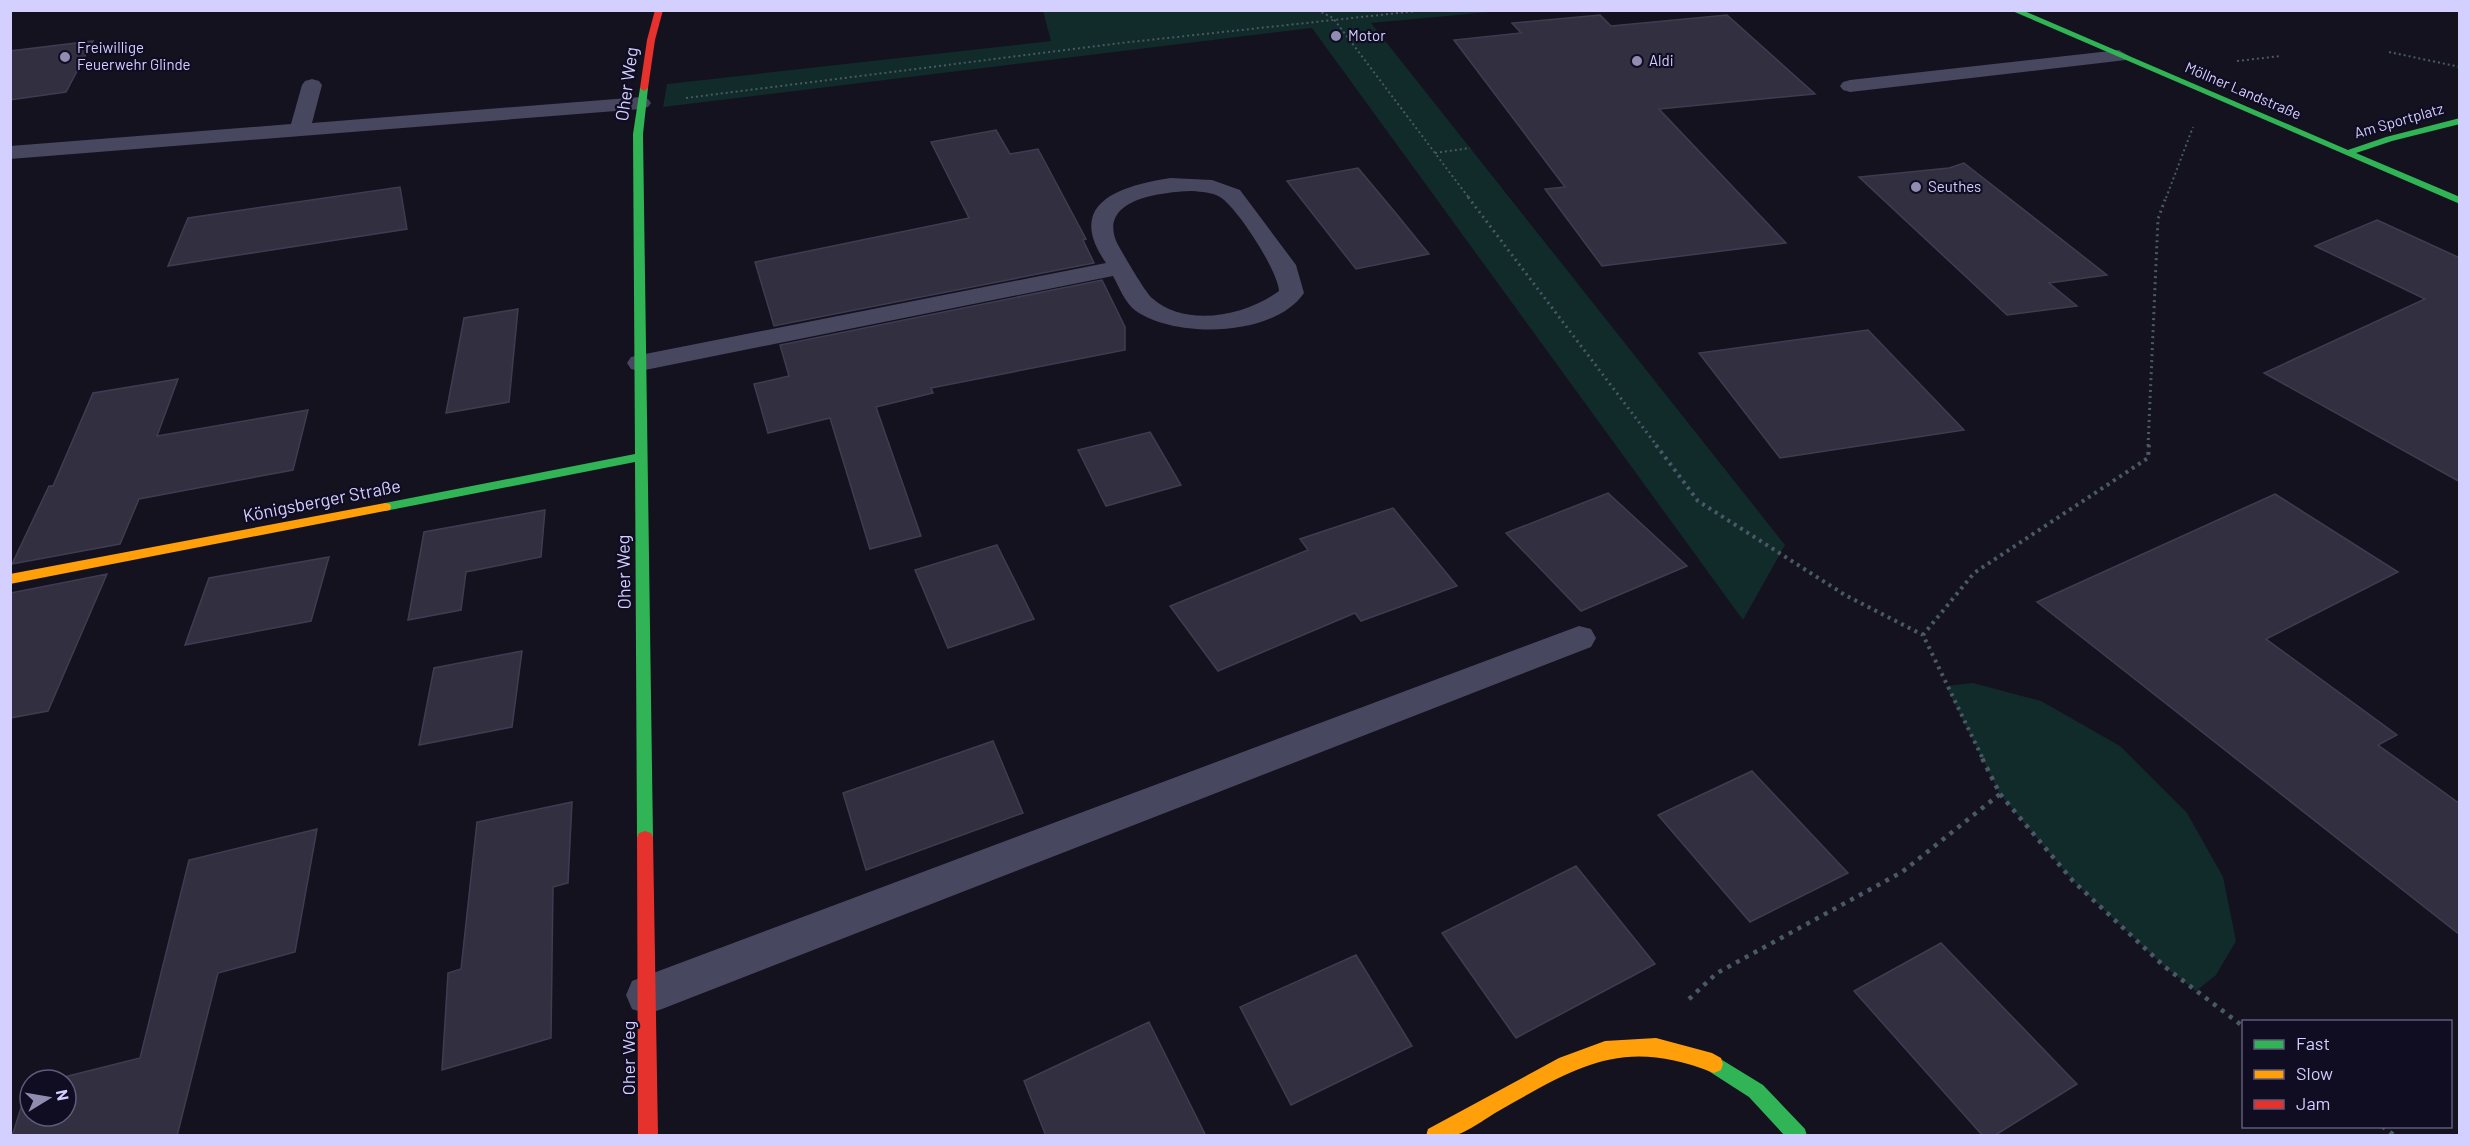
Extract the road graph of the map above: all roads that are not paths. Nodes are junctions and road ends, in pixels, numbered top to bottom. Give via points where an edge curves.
1 (658, 10) edge
2 (2014, 10) edge
3 (2119, 56) junction
4 (312, 85) dead end
5 (1850, 86) dead end
6 (641, 104) junction
7 (2460, 121) edge
8 (299, 132) junction
9 (10, 153) edge
10 (2348, 153) junction
11 (2460, 201) edge
12 (1121, 267) junction
13 (640, 363) junction
14 (641, 457) junction
15 (10, 579) edge
16 (1579, 638) dead end
17 (647, 995) junction
18 (648, 1136) edge
19 (1435, 1136) edge
20 (1798, 1136) edge

1 - 6 street, Oher Weg
2 - 3 street, Möllner Landstraße
3 - 5 lane
3 - 10 street, Möllner Landstraße
4 - 8 lane
6 - 8 lane
6 - 13 street, Oher Weg
7 - 10 street, Am Sportplatz
8 - 9 lane
10 - 11 street, Möllner Landstraße
12 - 12 lane via 1144,305 1178,318 1214,322 1249,318 1277,307 1292,293 1292,275 1240,205 1227,191 1200,183 1121,197 1104,214 1102,235
12 - 13 lane
13 - 14 street, Oher Weg
14 - 15 street, Königsberger Straße
14 - 17 street, Oher Weg
16 - 17 lane
17 - 18 street, Oher Weg
19 - 20 street via 1559,1067 1605,1050 1656,1047 1706,1059 1756,1091

